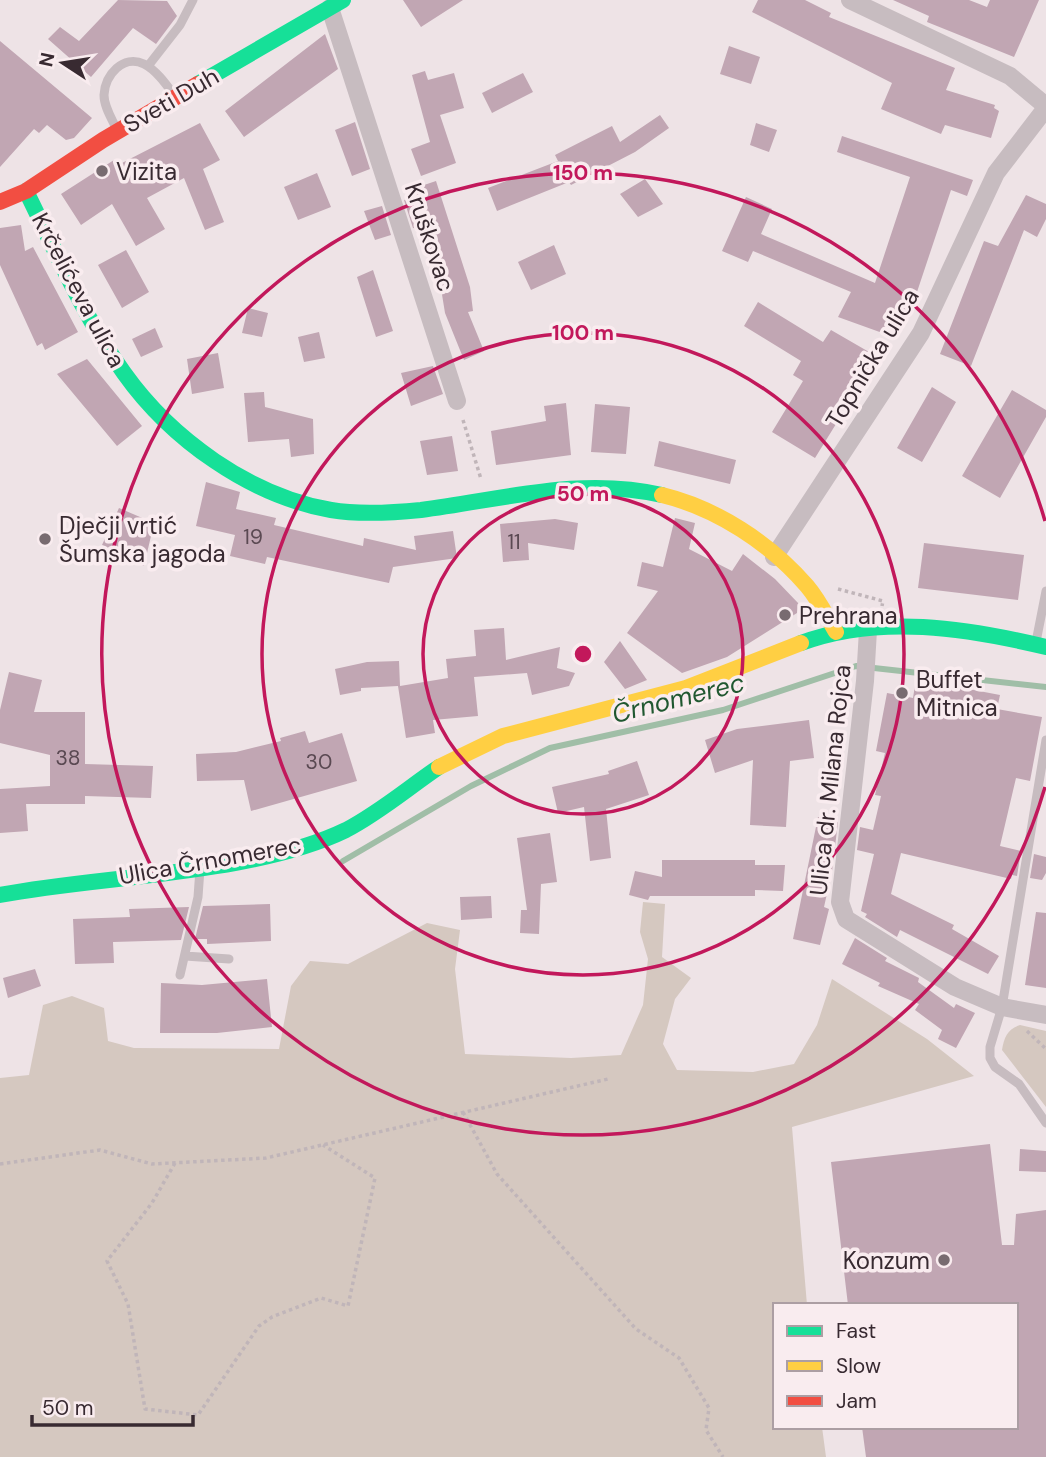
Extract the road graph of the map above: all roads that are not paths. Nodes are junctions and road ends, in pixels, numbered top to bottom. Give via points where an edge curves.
1 (193, 0) edge
2 (850, 0) edge
3 (337, 4) edge
4 (148, 66) junction
5 (174, 95) junction
6 (1046, 107) edge
7 (117, 131) junction
8 (26, 191) junction
9 (0, 202) edge
10 (457, 401) road end
11 (774, 557) junction
12 (1046, 591) edge
13 (868, 630) junction
14 (836, 632) junction
15 (1041, 645) edge
16 (1046, 740) edge
17 (200, 864) junction
18 (0, 895) edge
19 (185, 956) junction
20 (229, 959) dead end
21 (180, 975) dead end
22 (1002, 1007) junction
23 (1046, 1015) edge
24 (1046, 1123) edge

1 - 4 lane
2 - 6 street via 1010,76
3 - 5 street, Sveti Duh
3 - 10 street, Kruškovac
4 - 5 lane
4 - 7 lane via 128,62 110,75 104,95
5 - 7 street, Sveti Duh
6 - 11 street, Topnička ulica via 996,173 921,333
7 - 8 street, Sveti Duh
8 - 9 street, Sveti Duh
8 - 11 street, Krčelićeva ulica via 125,375 176,429 241,478 306,502 361,513 415,510 575,487 639,491 707,509
11 - 14 street, Krčelićeva ulica via 805,584
12 - 15 lane
13 - 14 street, Ulica Črnomerec
13 - 15 street, Ulica Črnomerec via 964,630
13 - 22 street, Ulica dr. Milana Rojca via 840,902 846,919 955,987
14 - 17 street, Ulica Črnomerec via 722,676 497,737 454,758 370,819 288,851
16 - 22 lane
17 - 18 street, Ulica Črnomerec
17 - 19 lane
19 - 20 lane
19 - 21 lane
22 - 23 street, Ulica dr. Milana Rojca
22 - 24 lane via 990,1058 1019,1084

